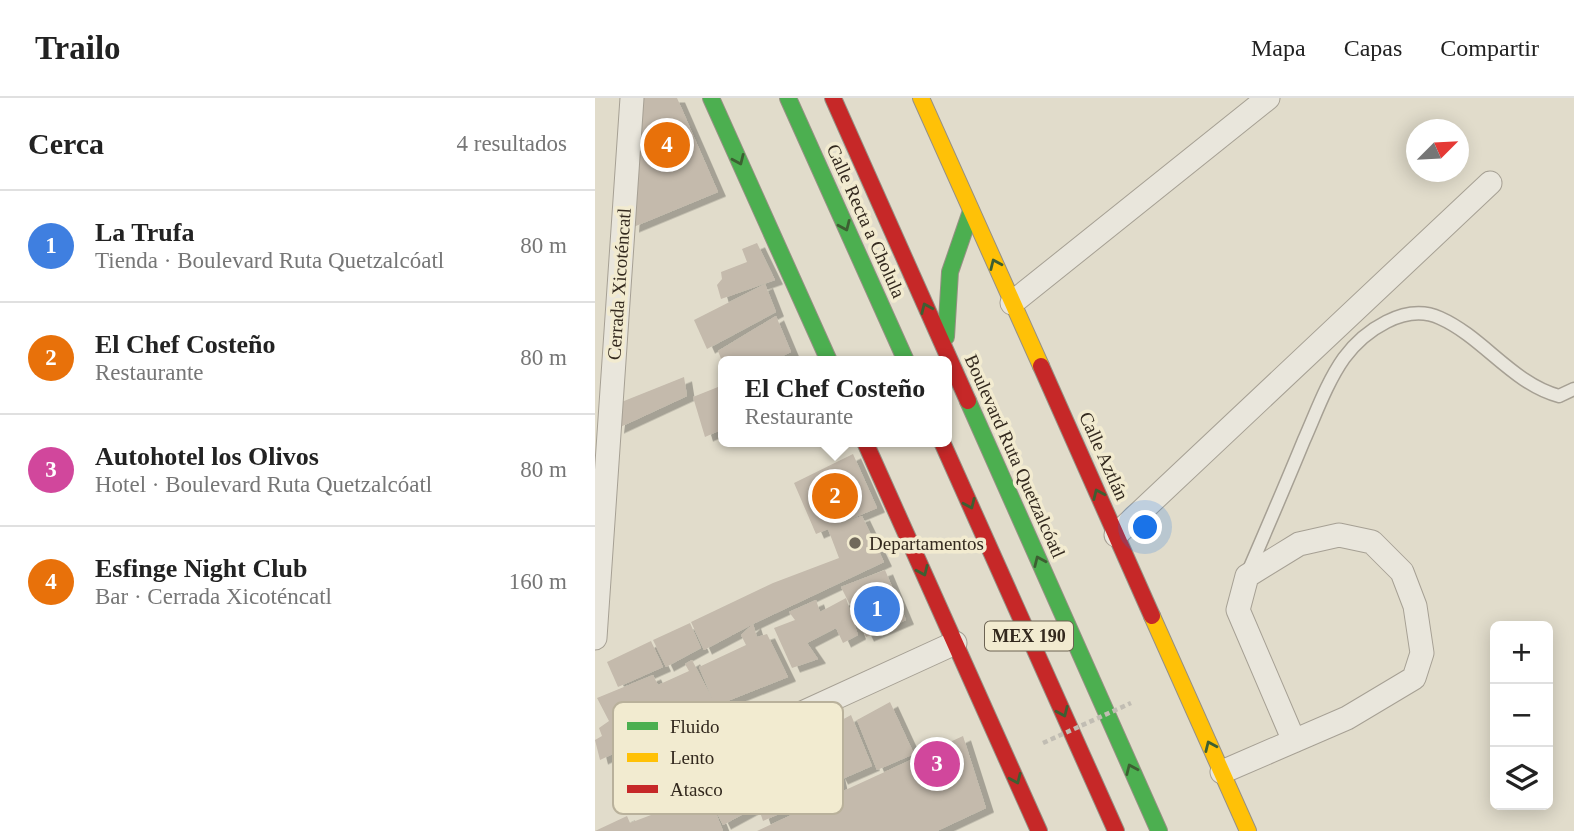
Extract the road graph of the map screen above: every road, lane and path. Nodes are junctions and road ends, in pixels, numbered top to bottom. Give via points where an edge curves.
1 (632, 98) edge
2 (711, 98) edge
3 (788, 98) edge
4 (833, 98) edge
5 (921, 98) edge
6 (1268, 98) edge
7 (1490, 183) dead end
8 (971, 211) junction
9 (1012, 303) junction
10 (947, 355) joint
11 (827, 356) edge
12 (904, 356) edge
13 (952, 366) edge
14 (1574, 389) edge
15 (867, 447) edge
16 (944, 447) edge
17 (600, 478) edge
18 (1116, 536) junction
19 (1247, 576) junction
20 (595, 638) edge
21 (955, 643) junction
22 (826, 702) edge
23 (1131, 703) dead end
24 (1294, 741) junction
25 (1043, 743) dead end
26 (1222, 772) junction
27 (1039, 831) edge
28 (1117, 831) edge
29 (1159, 831) edge
30 (1248, 831) edge

1 - 17 street, Cerrada Xicoténcatl
2 -> 11 main road
3 -> 12 main road, Calle Recta a Cholula
10 -> 4 main road, Boulevard Ruta Quetzalcóatl / MEX 190
5 - 8 main road, Calle Aztlán
6 - 9 street
7 - 18 street
9 -> 8 main road, Calle Aztlán
8 - 10 main road via 953,254 944,296
18 -> 9 main road, Calle Aztlán
29 -> 13 main road, Boulevard Ruta Quetzalcóatl / MEX 190
14 - 19 lane via 1559,396 1541,391 1437,316 1402,314 1368,332 1344,358 1321,401
15 -> 21 main road
16 -> 28 main road, MEX 190
17 - 20 street, Cerrada Xicoténcatl
26 -> 18 main road, Calle Aztlán
19 - 24 street via 1238,610
19 - 24 street via 1299,544 1339,535 1372,542 1402,572 1415,606 1422,653 1414,678 1347,718
21 - 22 street
21 -> 27 main road
23 - 25 path, bridge
24 - 26 street
26 - 30 main road, Calle Aztlán

